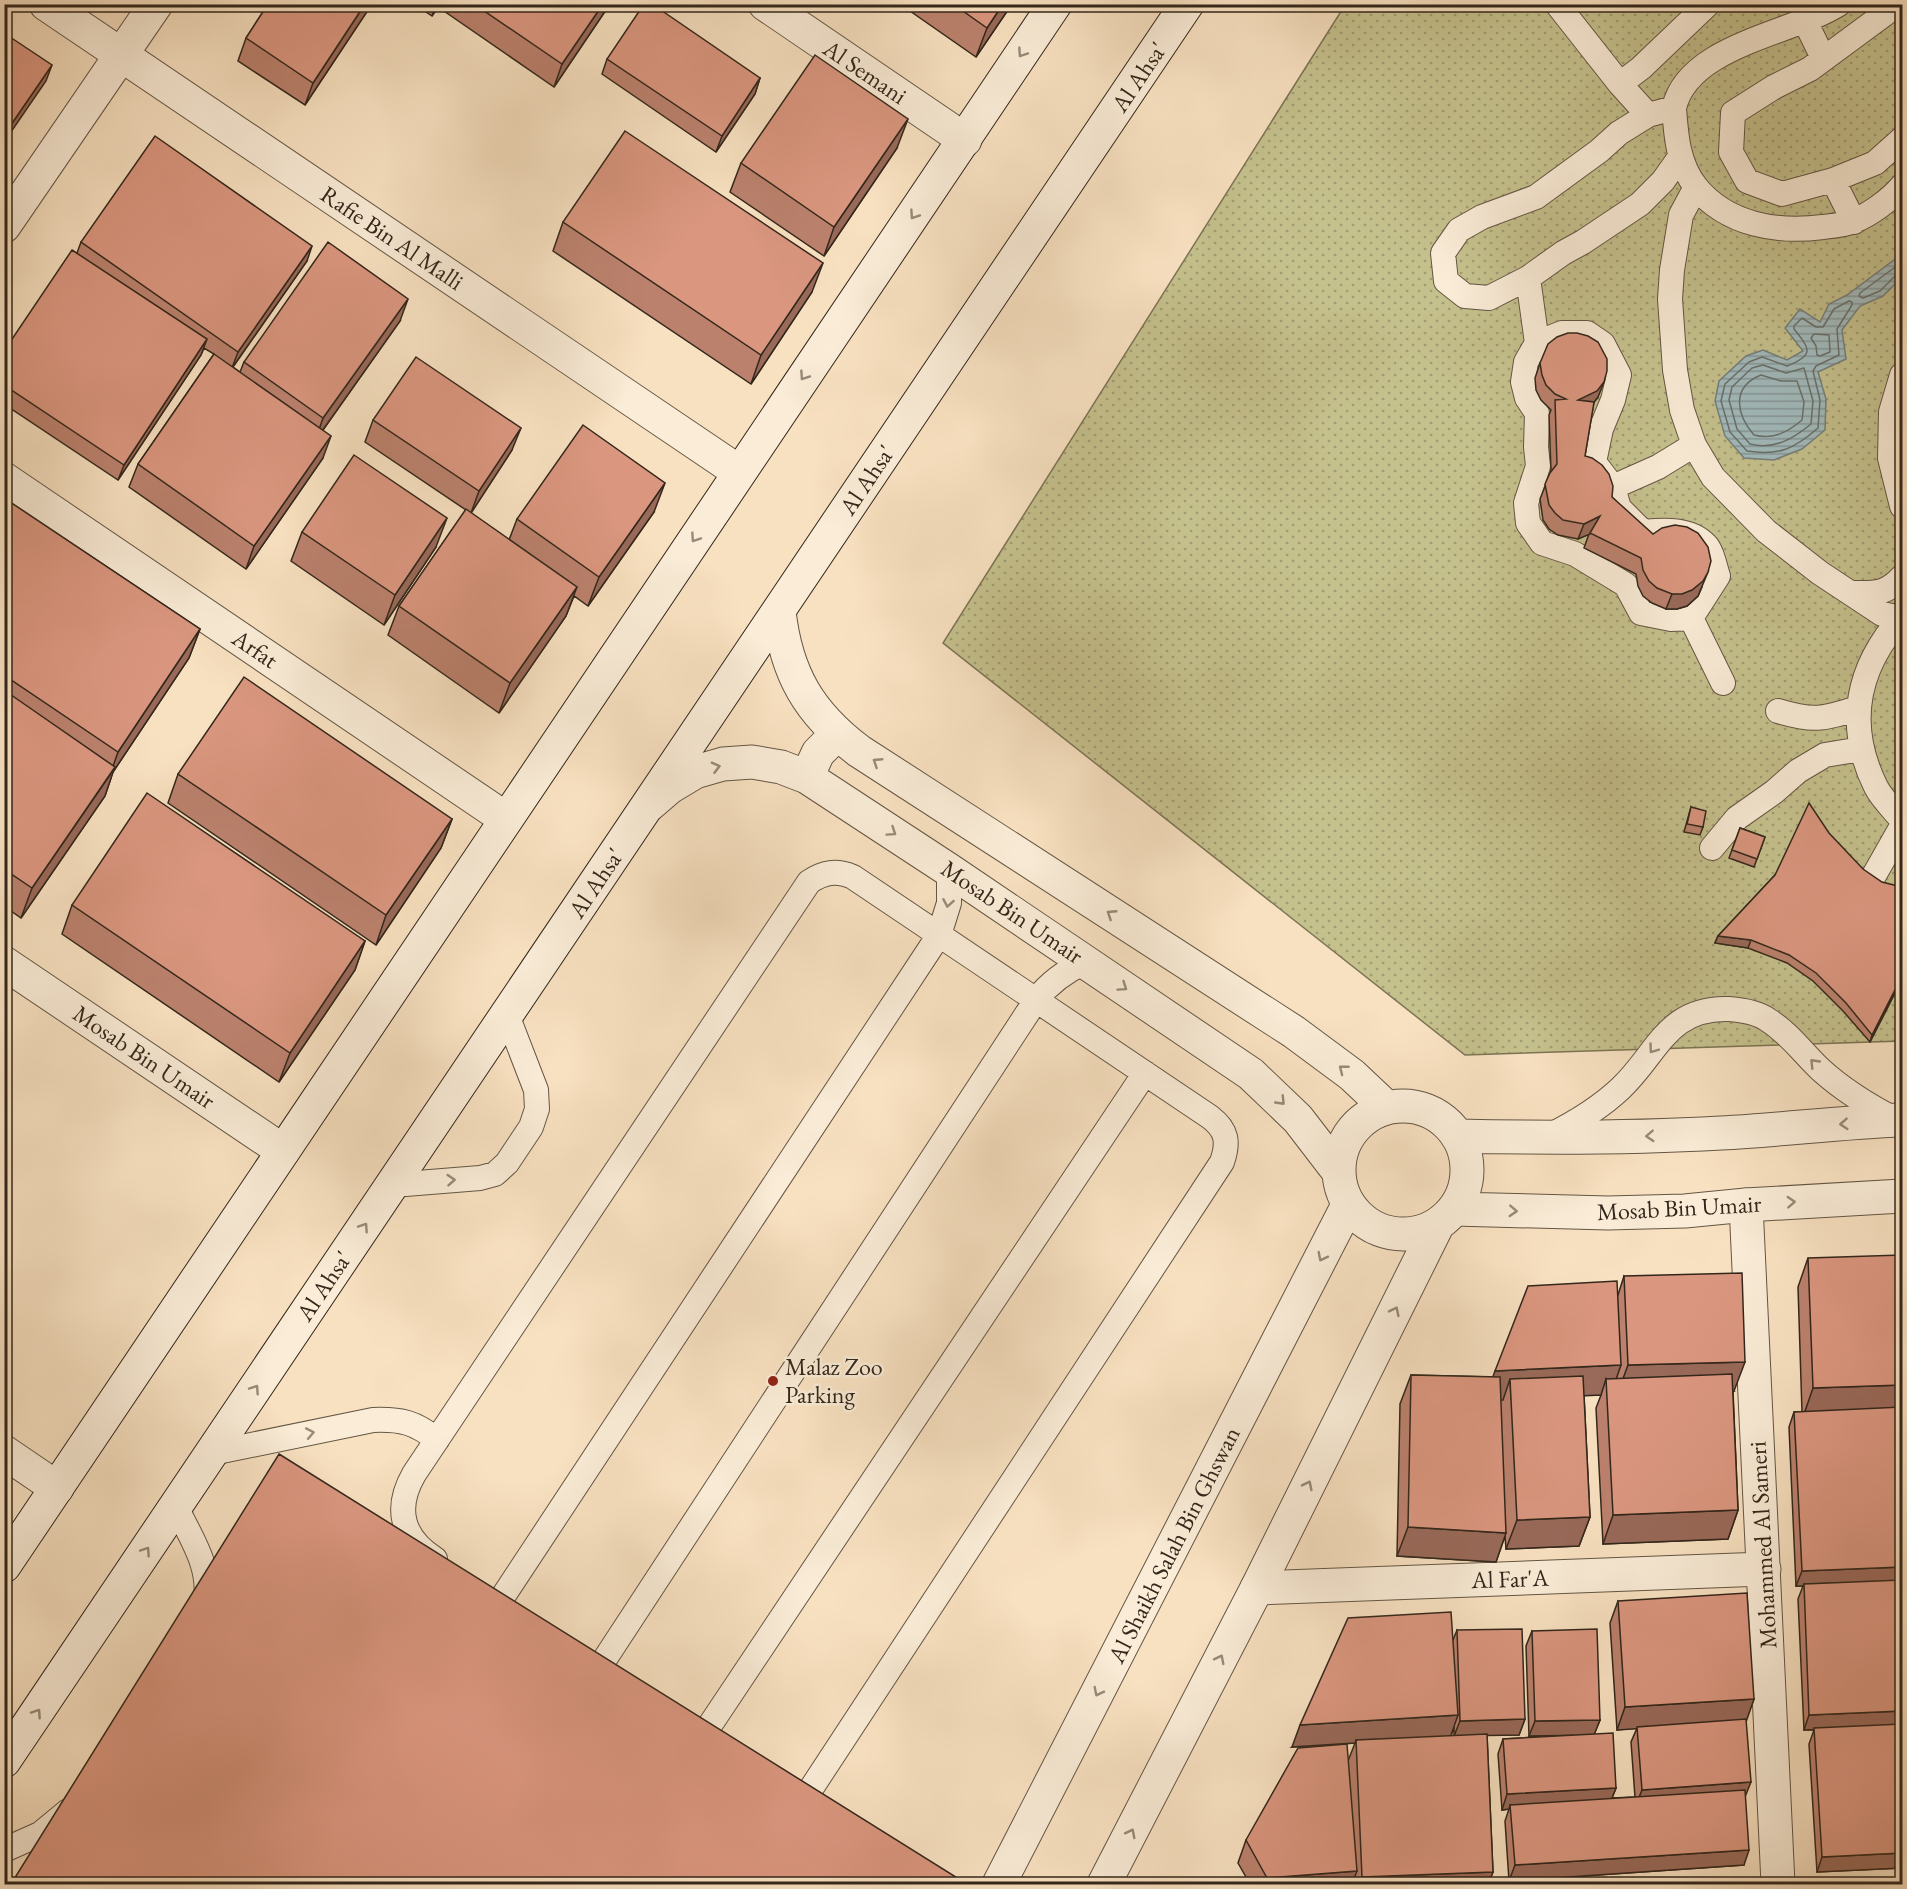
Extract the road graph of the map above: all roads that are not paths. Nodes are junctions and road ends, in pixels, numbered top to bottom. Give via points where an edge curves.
1 (46, 4) edge
2 (156, 4) edge
3 (765, 4) edge
4 (1055, 4) edge
5 (1187, 4) edge
6 (1557, 4) edge
7 (1708, 4) edge
8 (1839, 4) edge
9 (1898, 4) edge
10 (1804, 21) junction
11 (121, 55) junction
12 (1823, 58) junction
13 (1620, 84) junction
14 (1674, 108) junction
15 (1648, 115) junction
16 (1902, 139) edge
17 (965, 140) junction
18 (1680, 157) junction
19 (1833, 180) junction
20 (1902, 186) edge
21 (1696, 187) junction
22 (1854, 222) junction
23 (4, 226) edge
24 (1528, 278) junction
25 (1537, 343) junction
26 (1902, 375) edge
27 (1694, 445) junction
28 (739, 472) junction
29 (4, 479) edge
30 (1613, 487) junction
31 (1902, 505) edge
32 (1902, 577) edge
33 (1851, 593) junction
34 (779, 611) junction
35 (1902, 617) edge
36 (1691, 618) junction
37 (1723, 683) dead end
38 (1858, 708) junction
39 (1778, 711) dead end
40 (837, 734) junction
41 (1861, 749) junction
42 (807, 777) junction
43 (648, 806) junction
44 (506, 819) junction
45 (1902, 820) edge
46 (1902, 826) edge
47 (1712, 848) dead end
48 (949, 870) junction
49 (1872, 879) edge
50 (939, 935) junction
51 (1086, 962) junction
52 (4, 963) edge
53 (1036, 1000) junction
54 (507, 1015) junction
55 (1145, 1073) junction
56 (1387, 1108) junction
57 (1899, 1120) edge
58 (1457, 1136) junction
59 (1545, 1138) junction
60 (283, 1151) junction
61 (1338, 1171) junction
62 (393, 1185) junction
63 (1902, 1196) edge
64 (1348, 1205) junction
65 (1746, 1205) junction
66 (1446, 1216) junction
67 (437, 1440) junction
68 (4, 1452) edge
69 (212, 1453) junction
70 (57, 1488) junction
71 (176, 1507) junction
72 (4, 1566) edge
73 (1764, 1569) junction
74 (456, 1573) edge
75 (1257, 1588) junction
76 (501, 1602) edge
77 (195, 1625) edge
78 (598, 1668) edge
79 (722, 1750) edge
80 (4, 1761) edge
81 (83, 1790) edge
82 (781, 1790) edge
83 (4, 1850) edge
84 (999, 1884) edge
85 (1104, 1884) edge
86 (1778, 1884) edge

1 - 11 street, Rafie Bin Al Malli
2 - 11 street
3 - 17 street, Al Semani
4 -> 17 street
5 - 34 street, Al Ahsa'
6 - 13 lane
7 - 13 lane
8 - 10 lane
9 - 12 lane
10 - 12 lane
10 - 14 lane via 1719,55 1685,84
11 - 23 street
11 - 28 street, Rafie Bin Al Malli
12 - 19 lane via 1733,113 1731,152 1747,181 1782,194
13 - 15 lane
14 - 15 lane
14 - 18 lane
15 - 24 lane via 1536,197 1459,230 1443,254 1446,281 1465,296 1489,298
16 - 19 lane via 1875,164
17 -> 28 street
18 - 21 lane
18 - 24 lane via 1640,204
19 - 22 lane
20 - 22 lane
21 - 22 lane via 1734,217 1756,226 1810,229
21 - 27 lane via 1681,215 1670,299 1675,370 1682,410
24 - 25 lane
25 - 30 lane via 1562,333 1587,333 1603,344 1619,375 1594,462
25 - 36 lane via 1526,362 1522,382 1537,413 1538,466 1526,503 1528,523 1542,543 1575,554 1626,585 1641,613
26 - 31 lane via 1891,412 1890,458
27 - 30 lane
27 - 33 lane via 1713,477 1766,531
28 -> 44 street
29 - 44 street, Arfat
30 - 36 lane via 1619,508 1643,532 1685,532 1707,545 1718,576
32 - 33 lane via 1891,588
33 - 35 lane via 1882,614
34 - 40 street via 782,639 801,691
34 - 43 street, Al Ahsa'
35 - 38 lane via 1870,664
36 - 37 lane
38 - 39 lane via 1823,719
38 - 41 lane
40 - 42 street via 818,753
56 -> 40 street via 1293,1032
41 - 45 lane via 1877,789
41 - 47 lane via 1824,755 1798,771 1737,818
43 -> 42 street, Mosab Bin Umair via 695,772 723,764 752,762
42 -> 48 street, Mosab Bin Umair
43 - 54 street, Al Ahsa'
44 - 60 street
46 - 49 lane
48 -> 50 lane via 949,903
48 - 51 street, Mosab Bin Umair
50 - 53 lane
50 - 67 lane via 842,872 819,875 809,882
50 - 76 lane
51 - 53 lane via 1058,977
51 -> 61 street, Mosab Bin Umair via 1251,1074 1298,1119
52 - 60 street, Mosab Bin Umair
53 - 55 lane
53 - 78 lane
54 - 62 street, Al Ahsa'
62 -> 54 lane via 480,1178 495,1174 507,1163 531,1127 537,1109 536,1090
55 - 79 lane via 692,1731
55 - 82 lane via 1218,1124 1227,1142 1222,1162 811,1810
56 - 58 street, Mosab Bin Umair via 1407,1106 1426,1110 1444,1121
56 - 61 street, Mosab Bin Umair via 1357,1124 1340,1154
57 -> 59 street via 1721,1133
57 -> 59 lane via 1843,1089 1783,1029 1764,1017 1742,1010 1719,1009 1677,1023 1622,1087 1573,1125
58 - 59 street
58 - 66 street, Mosab Bin Umair via 1465,1154 1467,1173 1463,1192
60 - 70 street
61 - 64 street, Mosab Bin Umair
69 -> 62 street, Al Ahsa'
65 -> 63 street, Mosab Bin Umair
64 - 66 street, Mosab Bin Umair via 1380,1231 1400,1235 1420,1233
64 -> 84 street, Al Shaikh Salah Bin Ghswan
66 -> 65 street, Mosab Bin Umair via 1685,1211
65 - 73 street, Mohammed Al Sameri
75 -> 66 street
69 -> 67 lane via 373,1420 408,1422
67 - 74 lane via 406,1487 403,1518 417,1545
68 - 70 street
69 - 71 street, Al Ahsa'
70 - 72 street
71 - 77 lane via 206,1573 206,1603
80 -> 71 street, Al Ahsa'
73 - 75 street, Al Far'A
73 - 86 street, Mohammed Al Sameri
85 -> 75 street
81 - 83 lane via 57,1822 26,1842

